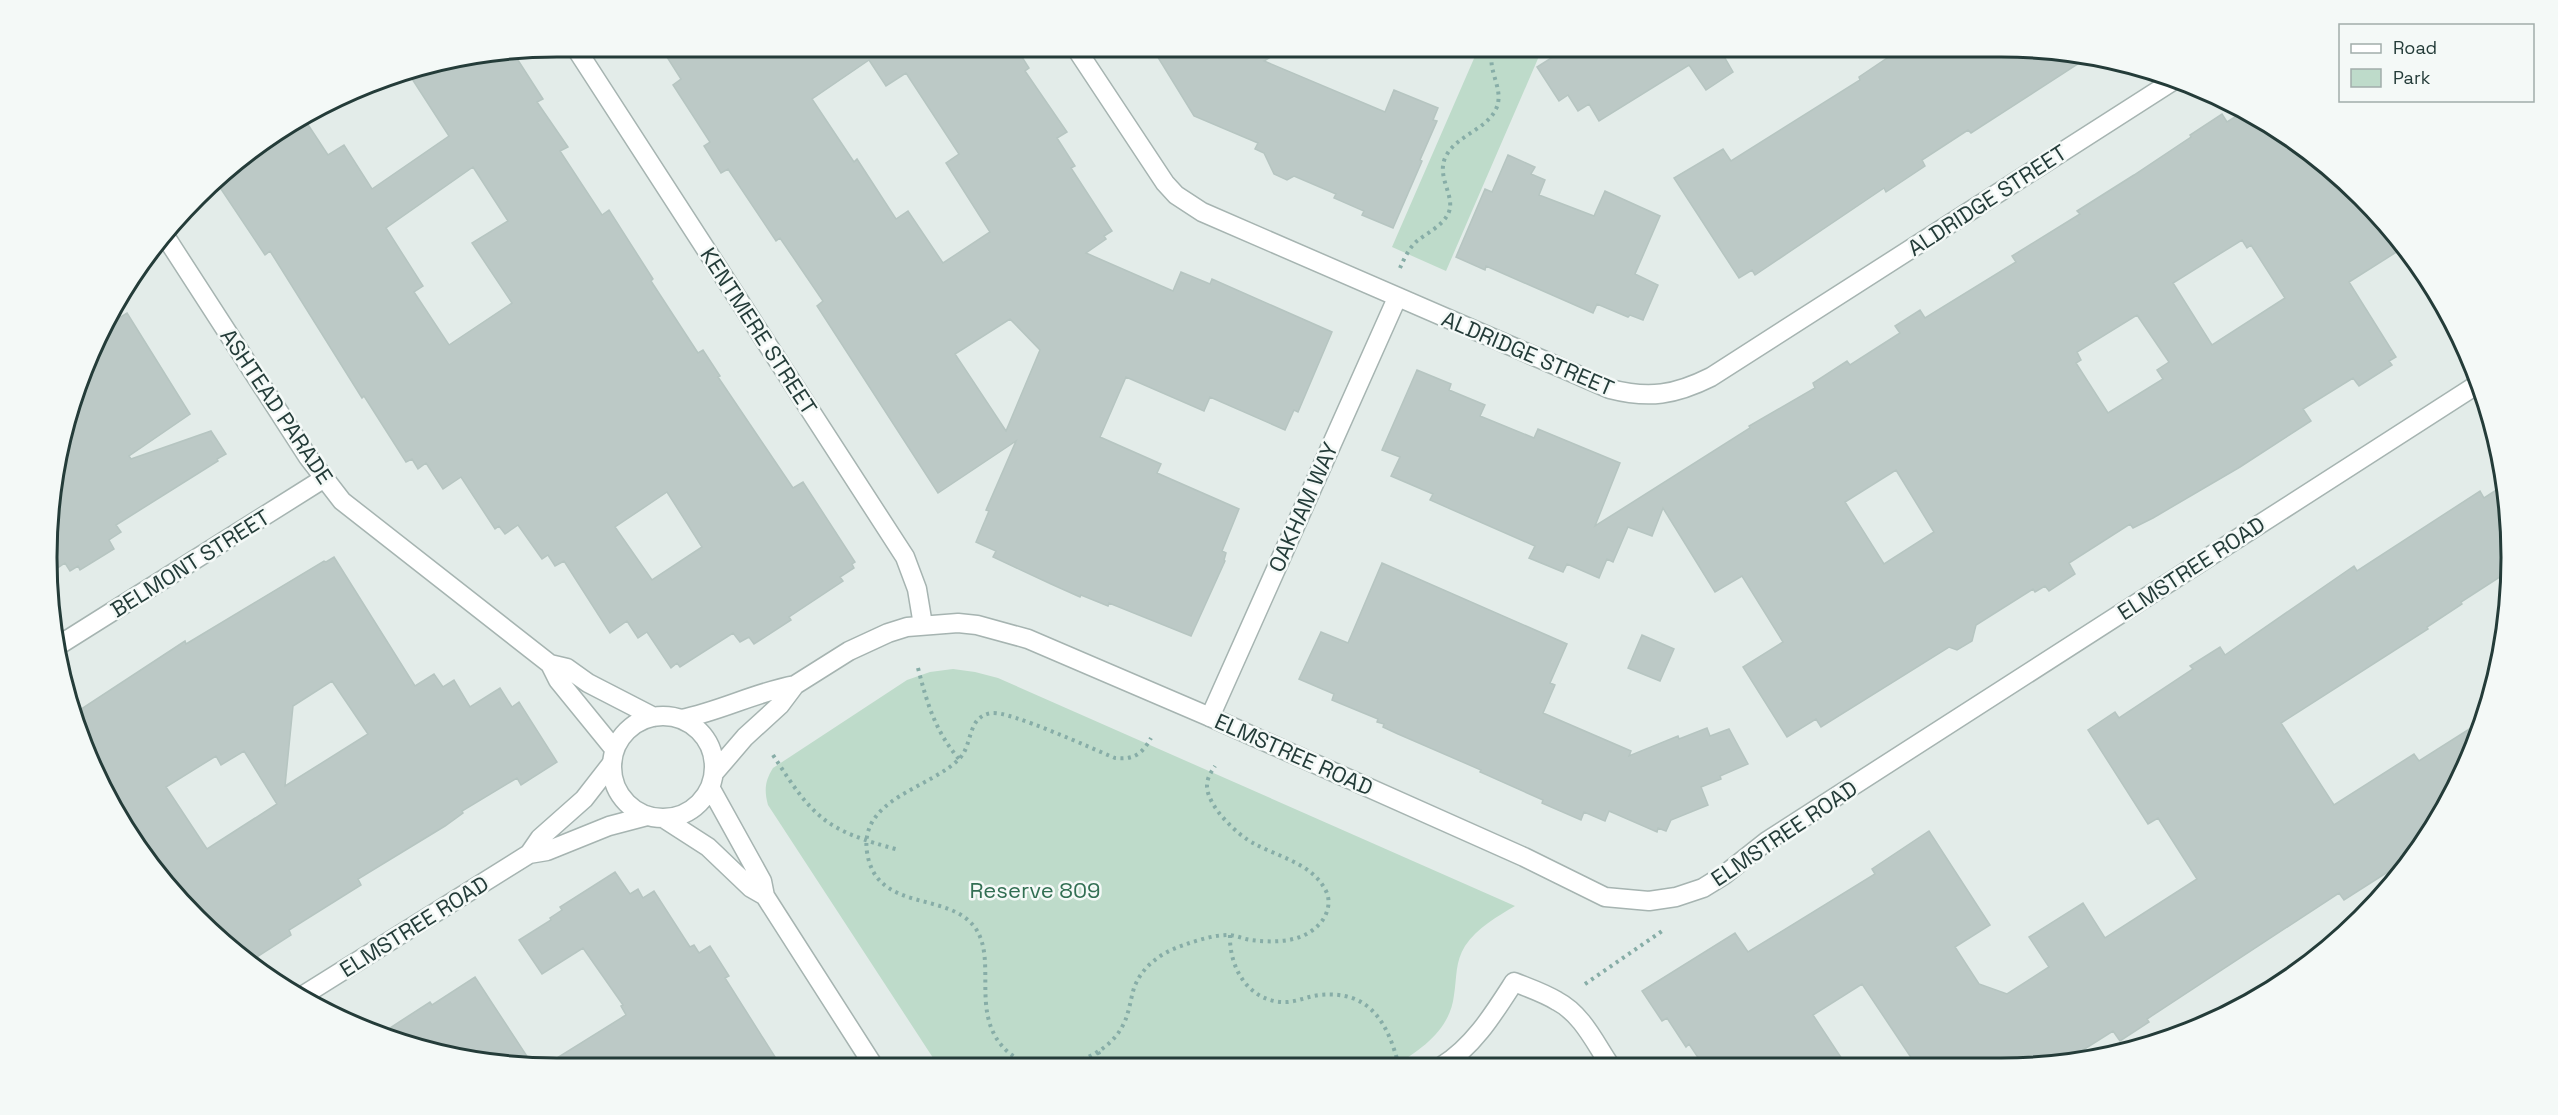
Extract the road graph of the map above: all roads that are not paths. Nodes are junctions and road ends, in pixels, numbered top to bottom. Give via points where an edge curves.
1 (582, 57) edge
2 (1082, 57) edge
3 (2166, 86) edge
4 (169, 242) edge
5 (1397, 298) junction
6 (2471, 389) edge
7 (323, 479) junction
8 (922, 625) junction
9 (64, 642) edge
10 (550, 664) junction
11 (795, 685) junction
12 (654, 717) junction
13 (1210, 717) junction
14 (681, 719) junction
15 (613, 757) junction
16 (712, 780) junction
17 (655, 817) junction
18 (530, 854) junction
19 (765, 896) junction
20 (309, 992) edge
21 (869, 1058) edge
22 (1454, 1058) edge
23 (1605, 1058) edge

1 - 8 street, KENTMERE STREET via 905,557 917,589
2 - 5 street, ALDRIDGE STREET via 1156,171 1176,195 1202,212
3 - 5 street, ALDRIDGE STREET via 1711,377 1675,392 1642,396 1610,389
4 - 7 street, ASHTEAD PARADE
5 - 13 street, OAKHAM WAY
6 - 13 street, ELMSTREE ROAD via 1767,841 1724,875 1676,897 1649,901 1605,897
7 - 9 street, BELMONT STREET
7 - 10 street, ASHTEAD PARADE via 342,501
8 - 11 street, ELMSTREE ROAD via 868,641
8 - 13 street, ELMSTREE ROAD via 977,625 1028,639
10 - 12 street, ASHTEAD PARADE via 567,668 596,688
10 - 15 street, ASHTEAD PARADE
11 - 14 street, ELMSTREE ROAD via 771,689 711,713
11 - 16 street, ELMSTREE ROAD via 780,705 745,737
12 - 14 street
12 - 15 street via 630,728
14 - 16 street via 698,730 710,746
15 - 17 street via 613,776 621,795 635,810
15 - 18 street, ELMSTREE ROAD via 584,799 540,838
16 - 17 street via 702,800 691,810 677,817
16 - 19 street via 762,881
17 - 18 street, ELMSTREE ROAD via 609,826
17 - 19 street via 708,847 751,888
18 - 20 street, ELMSTREE ROAD
19 - 21 street
22 - 23 street via 1486,1024 1514,982 1559,1001 1580,1019

